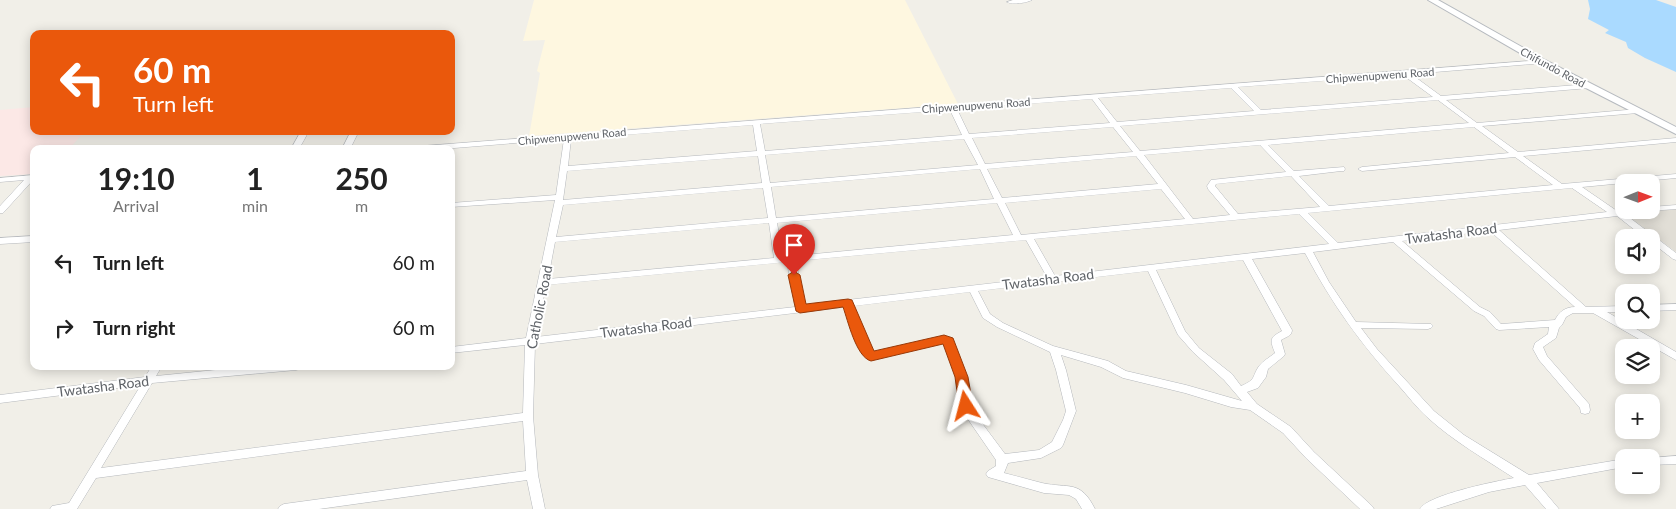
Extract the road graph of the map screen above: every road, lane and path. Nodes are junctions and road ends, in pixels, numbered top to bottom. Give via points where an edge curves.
1 (1029, 0) edge
2 (1432, 0) edge
3 (1010, 2) dead end
4 (1542, 62) junction
5 (1405, 73) junction
6 (1233, 86) junction
7 (1590, 86) junction
8 (1093, 96) junction
9 (1439, 98) junction
10 (952, 107) junction
11 (1638, 111) junction
12 (1260, 112) junction
13 (756, 122) junction
14 (1115, 125) junction
15 (1478, 125) junction
16 (1676, 131) edge
17 (966, 136) junction
18 (568, 137) junction
19 (1676, 140) edge
20 (1263, 144) junction
21 (455, 146) edge
22 (762, 152) junction
23 (1139, 154) junction
24 (1517, 154) junction
25 (982, 167) junction
26 (564, 169) junction
27 (1341, 169) dead end
28 (1362, 169) dead end
29 (1290, 173) junction
30 (1676, 176) edge
31 (30, 177) edge
32 (30, 179) edge
33 (0, 180) edge
34 (768, 184) junction
35 (1573, 185) junction
36 (1164, 186) junction
37 (1559, 186) junction
38 (559, 200) junction
39 (999, 200) junction
40 (455, 205) edge
41 (1676, 207) edge
42 (1326, 208) junction
43 (1660, 208) edge
44 (1301, 210) junction
45 (0, 211) edge
46 (1615, 212) edge
47 (1615, 213) edge
48 (1236, 217) junction
49 (1625, 219) edge
50 (773, 220) junction
51 (1191, 221) junction
52 (1492, 228) junction
53 (1639, 229) edge
54 (1028, 236) junction
55 (1018, 237) junction
56 (30, 239) edge
57 (1394, 239) junction
58 (552, 240) junction
59 (0, 242) edge
60 (1660, 245) edge
61 (1336, 246) junction
62 (1308, 250) junction
63 (1246, 257) junction
64 (1676, 257) edge
65 (791, 258) junction
66 (779, 259) junction
67 (1150, 267) junction
68 (1052, 278) junction
69 (543, 282) junction
70 (972, 288) junction
71 (848, 303) junction
72 (1676, 307) edge
73 (800, 308) junction
74 (1660, 308) edge
75 (1584, 310) junction
76 (1615, 310) edge
77 (1597, 311) junction
78 (1559, 323) junction
79 (1354, 325) junction
80 (1428, 326) dead end
81 (530, 341) junction
82 (455, 350) edge
83 (1054, 350) junction
84 (1676, 357) edge
85 (154, 370) edge
86 (254, 370) edge
87 (148, 380) junction
88 (1240, 391) junction
89 (0, 399) edge
90 (1253, 407) junction
91 (1585, 410) dead end
92 (528, 416) junction
93 (1002, 459) junction
94 (1676, 460) edge
95 (1660, 461) edge
96 (1615, 465) edge
97 (92, 474) junction
98 (532, 475) junction
99 (1527, 480) junction
100 (71, 508) edge
101 (56, 509) edge
102 (284, 509) edge
103 (539, 509) edge
104 (1090, 509) edge
105 (1368, 509) edge
106 (1426, 509) edge
107 (1553, 509) edge

1 - 3 street
2 - 4 street, Chifundo Road
4 - 5 street, Chipwenupwenu Road
4 - 7 street, Chifundo Road
5 - 6 street, Chipwenupwenu Road
5 - 9 street
6 - 8 street, Chipwenupwenu Road
6 - 12 street
7 - 9 street
7 - 11 street, Chifundo Road
8 - 10 street, Chipwenupwenu Road
8 - 14 street
9 - 12 street
9 - 15 street
10 - 13 street, Chipwenupwenu Road
10 - 17 street
11 - 15 street
11 - 16 street, Chifundo Road
12 - 14 street
13 - 18 street, Chipwenupwenu Road
13 - 22 street
14 - 17 street
14 - 23 street
15 - 20 street
15 - 24 street
17 - 22 street
17 - 25 street
18 - 21 street, Chipwenupwenu Road
18 - 26 street, Catholic Road
19 - 24 street
20 - 23 street
20 - 29 street
22 - 26 street
22 - 34 street
23 - 25 street
23 - 36 street
24 - 28 street
24 - 37 street
25 - 34 street
25 - 39 street
26 - 38 street, Catholic Road
27 - 29 street
29 - 42 street
29 - 48 street via 1212,184 1212,189
30 - 35 street
31 - 33 street
32 - 45 street
34 - 38 street
34 - 50 street
35 - 37 street
35 - 46 street
36 - 39 street
36 - 51 street
37 - 42 street
38 - 40 street
38 - 58 street, Catholic Road
39 - 50 street
39 - 55 street
41 - 43 street
42 - 44 street
44 - 48 street
44 - 61 street
47 - 52 street, Twatasha Road
48 - 51 street
49 - 53 street
50 - 58 street
50 - 66 street
51 - 54 street
52 - 57 street, Twatasha Road
52 - 75 street
54 - 55 street
54 - 68 street
55 - 65 street
56 - 59 street
57 - 61 street, Twatasha Road
57 - 78 street via 1476,309 1487,314 1497,326
58 - 69 street, Catholic Road
60 - 64 street
61 - 62 street, Twatasha Road
62 - 63 street, Twatasha Road
62 - 79 street via 1334,298
63 - 67 street, Twatasha Road
63 - 88 street via 1287,333 1277,338 1280,354 1260,370 1261,377 1254,385
65 - 66 street
65 - 73 street
66 - 69 street
67 - 68 street, Twatasha Road
67 - 88 street via 1181,333
68 - 70 street, Twatasha Road
69 - 81 street, Catholic Road
70 - 71 street, Twatasha Road
70 - 83 street via 986,316
71 - 73 street, Twatasha Road
71 - 93 street via 865,350 871,357 944,339 948,341 962,377 968,412
72 - 74 street
73 - 81 street, Twatasha Road
75 - 77 street
75 - 78 street via 1566,312
76 - 77 street
77 - 84 street
78 - 91 street via 1554,326 1553,336 1538,349
79 - 80 street
79 - 99 street via 1430,414 1460,438
81 - 82 street, Twatasha Road
81 - 92 street, Catholic Road
83 - 90 street via 1104,364 1123,374
83 - 93 street via 1071,412 1057,445 1041,454
85 - 87 street
86 - 87 street, Twatasha Road
87 - 89 street, Twatasha Road
87 - 97 street
88 - 90 street
90 - 105 street via 1287,430 1310,456
92 - 97 street
92 - 98 street, Catholic Road
93 - 104 street via 1002,467 992,474 1044,488 1072,490
94 - 95 street
96 - 99 street
97 - 100 street
98 - 102 street
98 - 103 street, Catholic Road
99 - 106 street via 1465,494
99 - 107 street
100 - 101 street

